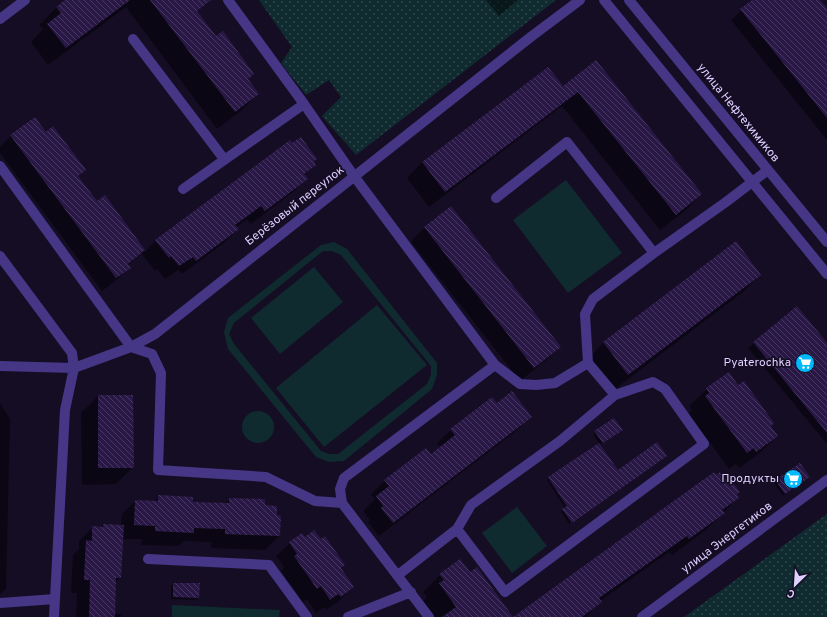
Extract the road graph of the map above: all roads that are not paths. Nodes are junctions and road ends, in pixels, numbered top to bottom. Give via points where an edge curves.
1 (228, 0) edge
2 (580, 0) edge
3 (604, 0) edge
4 (629, 0) edge
5 (21, 1) edge
6 (0, 19) edge
7 (133, 39) dead end
8 (304, 104) junction
9 (224, 159) junction
10 (0, 166) edge
11 (768, 170) junction
12 (354, 176) junction
13 (752, 182) junction
14 (183, 189) dead end
15 (496, 198) dead end
16 (827, 242) edge
17 (654, 253) junction
18 (0, 256) edge
19 (827, 274) edge
20 (132, 347) junction
21 (588, 363) junction
22 (496, 364) junction
23 (0, 366) edge
24 (74, 368) junction
25 (615, 395) junction
26 (827, 480) edge
27 (342, 504) junction
28 (457, 529) junction
29 (148, 559) dead end
30 (398, 575) junction
31 (411, 592) junction
32 (55, 599) junction
33 (0, 603) edge
34 (54, 617) edge
35 (307, 617) edge
36 (348, 617) edge
37 (429, 617) edge
38 (642, 617) edge

1 - 8 street
2 - 12 street, Берёзовый переулок
3 - 13 street
4 - 11 street, улица Нефтехимиков
5 - 6 street
7 - 9 street
8 - 9 street
8 - 12 street
9 - 14 street
10 - 20 street
11 - 13 street
11 - 16 street, улица Нефтехимиков
12 - 20 street, Берёзовый переулок via 155,334
12 - 22 street
13 - 17 street
13 - 19 street
15 - 17 street via 567,142
17 - 21 street via 593,299 584,314
18 - 24 street via 72,353
20 - 24 street, Берёзовый переулок
20 - 27 street via 152,354 161,373 158,470 266,477 316,501
21 - 22 street via 555,383 536,385 520,384
21 - 25 street
22 - 27 street via 344,478 340,489
23 - 24 street, Берёзовый переулок
24 - 32 street via 65,410
25 - 28 street via 560,441 471,505
25 - 28 street via 653,382 666,389 704,444 505,592
26 - 38 street, улица Энергетиков
27 - 30 street
28 - 30 street
29 - 35 street via 269,565
30 - 31 street
31 - 36 street
31 - 37 street
32 - 33 street
32 - 34 street

